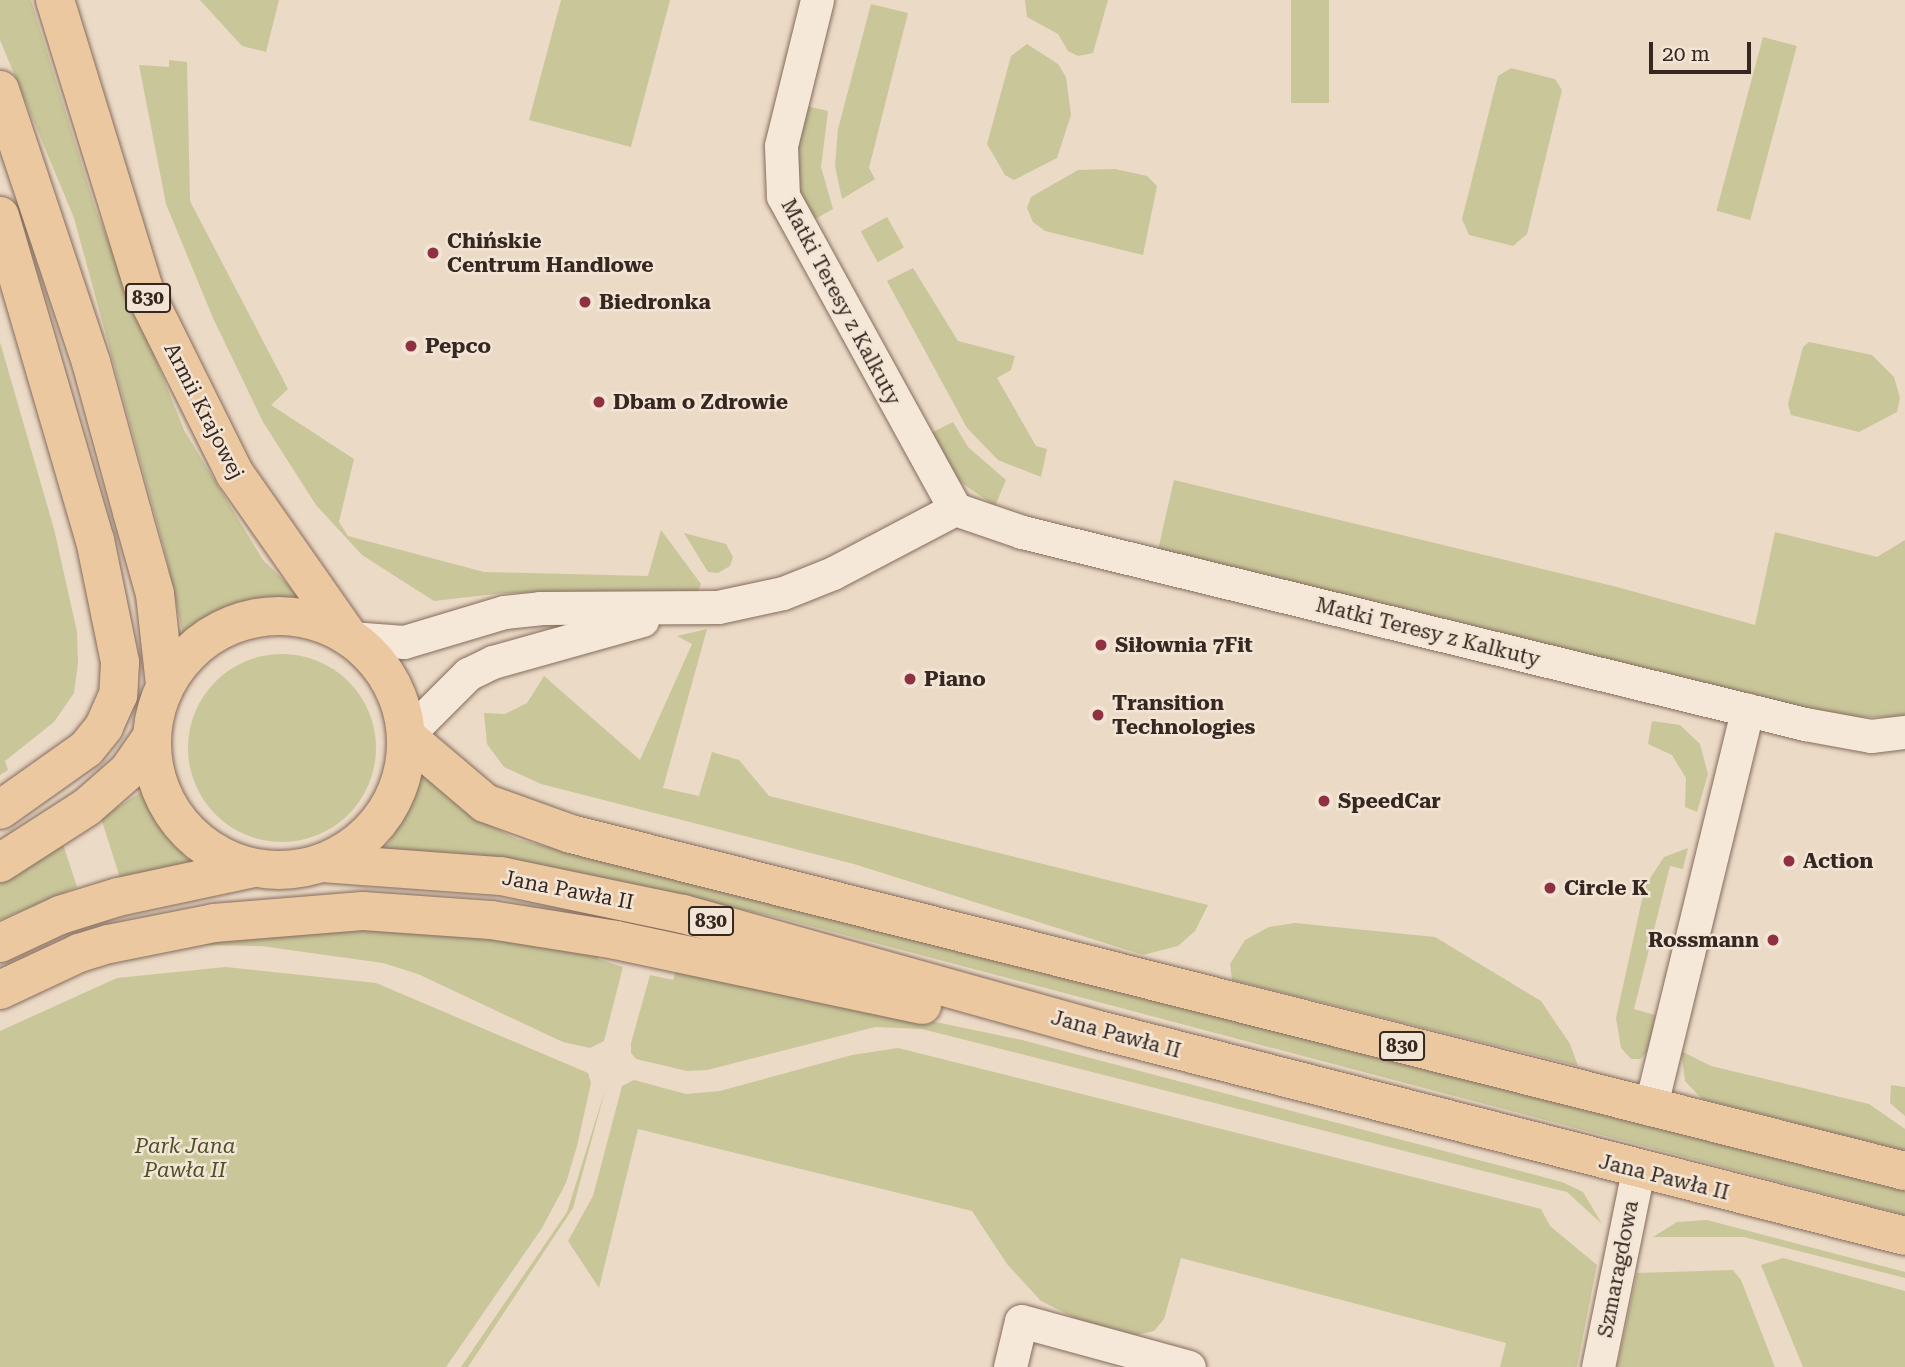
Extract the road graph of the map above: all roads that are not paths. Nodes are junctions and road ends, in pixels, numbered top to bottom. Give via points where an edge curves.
1 (55, 0) edge
2 (817, 0) edge
3 (0, 90) edge
4 (0, 216) edge
5 (955, 509) junction
6 (687, 608) junction
7 (351, 638) junction
8 (165, 685) junction
9 (1748, 710) junction
10 (1905, 732) edge
11 (406, 736) junction
12 (151, 738) junction
13 (0, 810) edge
14 (0, 863) edge
15 (322, 863) junction
16 (253, 868) junction
17 (0, 943) edge
18 (0, 990) edge
19 (1091, 1028) junction
20 (1650, 1109) junction
21 (1890, 1168) edge
22 (1638, 1171) junction
23 (1887, 1232) edge
24 (1010, 1367) edge
25 (1189, 1367) edge
26 (1598, 1367) edge

1 - 7 main road, Armii Krajowej / 830 via 146,295 235,474
2 - 5 street, Matki Teresy z Kalkuty via 782,136 779,171 783,196
3 - 8 main road, 830 via 91,362 155,594
4 - 13 main road via 95,540 120,662 118,695 104,727 86,749
5 - 6 street via 832,573 783,593
5 - 9 street, Matki Teresy z Kalkuty via 1022,532
6 - 7 street via 540,608 504,612 404,642
6 - 11 street via 493,662 468,674
7 - 8 main road, 830 via 301,618 247,620 199,644
7 - 11 main road, 830 via 385,674 400,704
8 - 12 main road, 830
9 - 10 street, Matki Teresy z Kalkuty via 1871,736
9 - 20 street
11 - 15 main road, 830 via 402,776 385,813 357,843
11 - 20 main road, 830 via 485,803 571,834
12 - 14 main road via 128,771 87,807
12 - 16 main road, 830 via 158,782 178,821 212,851
15 - 16 main road, 830 via 288,870
15 - 19 main road, Jana Pawła II / 830 via 501,876 576,889 683,914
16 - 17 main road via 108,900 60,915
18 - 19 main road via 79,953 214,923 363,911 421,912 616,940 915,1004
19 - 22 main road, Jana Pawła II / 830
20 - 21 main road, 830
22 - 23 main road, Jana Pawła II / 830
22 - 26 street, Szmaragdowa
24 - 25 street via 1021,1321

